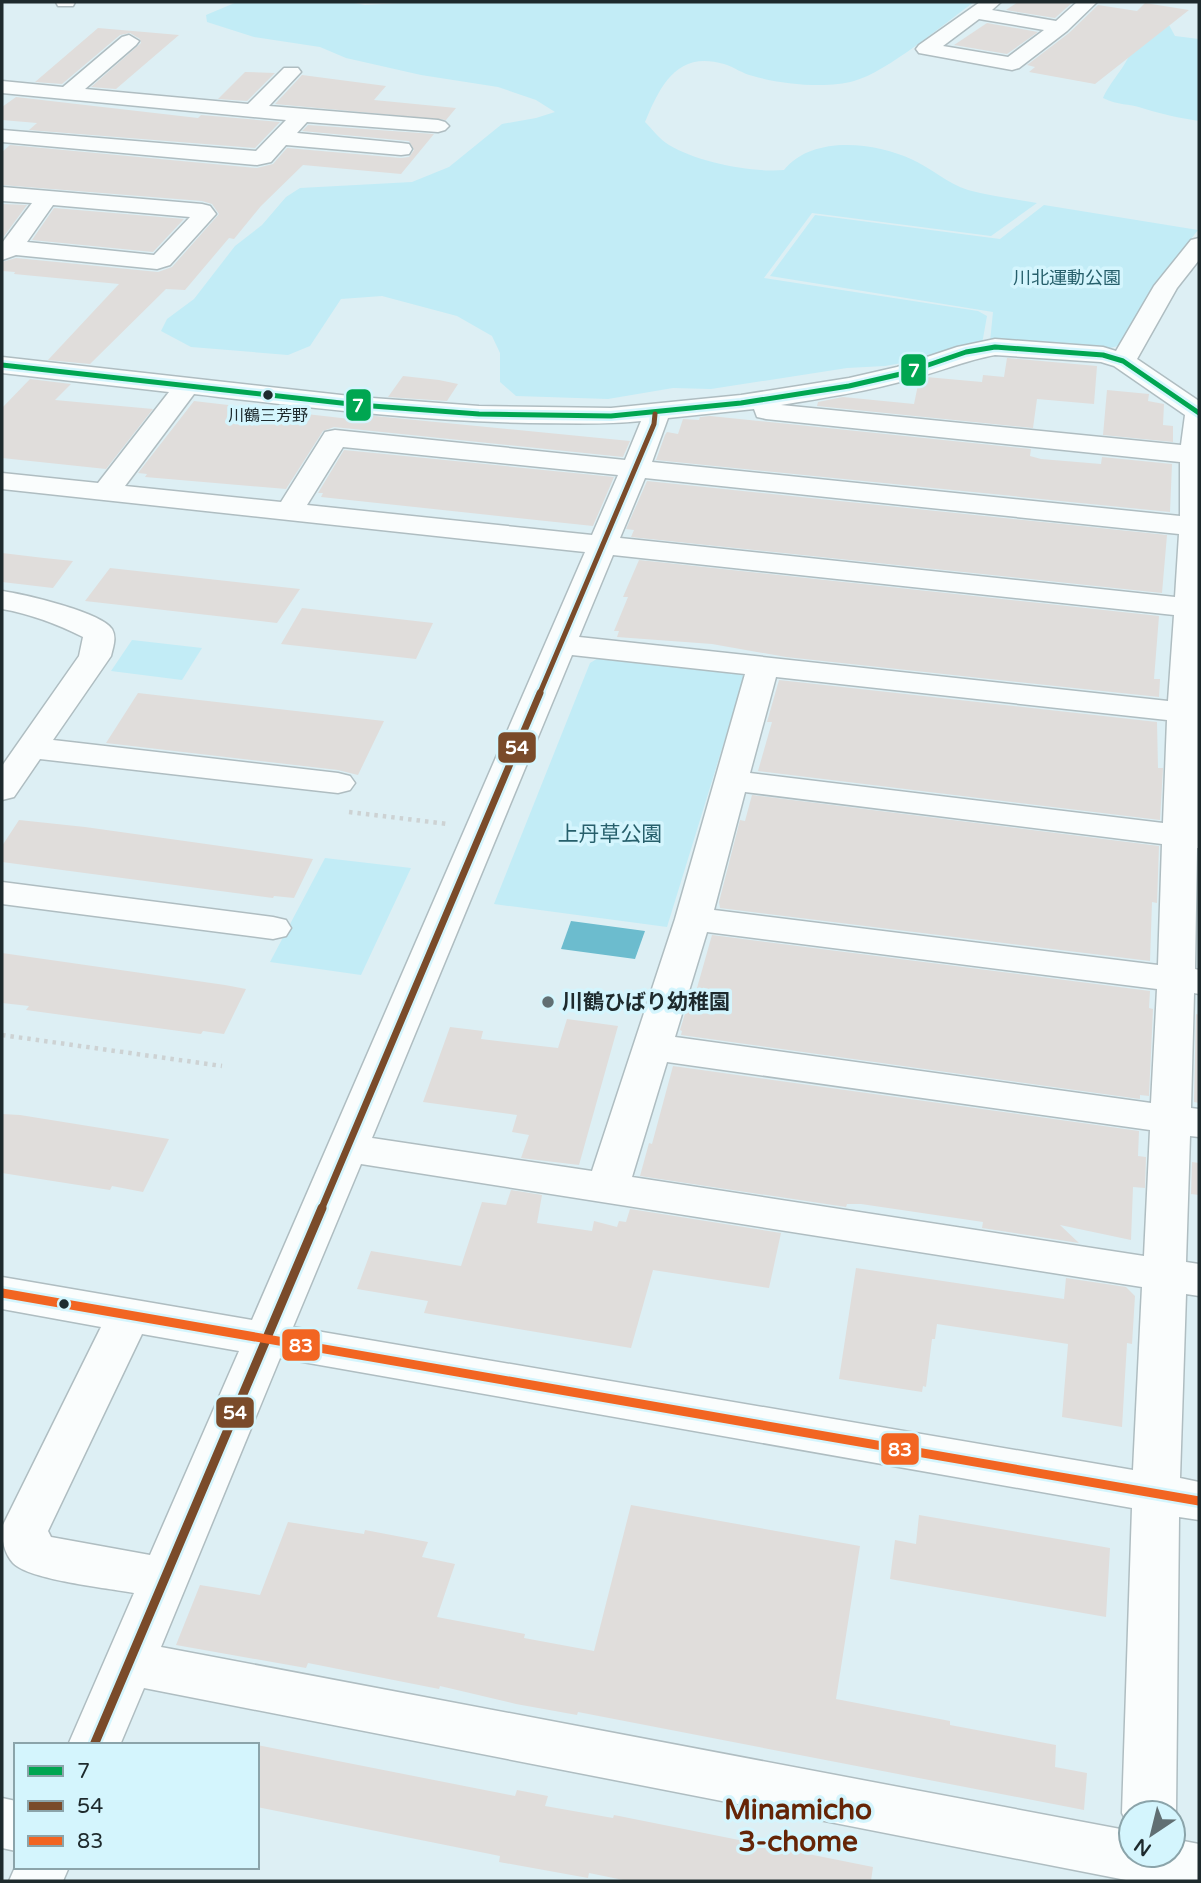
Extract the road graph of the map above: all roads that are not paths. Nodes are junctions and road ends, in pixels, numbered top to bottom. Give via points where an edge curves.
1 (1088, 2) edge
2 (984, 7) edge
3 (1060, 27) junction
4 (129, 41) dead end
5 (291, 72) dead end
6 (2, 87) edge
7 (59, 92) junction
8 (323, 98) dead end
9 (253, 110) junction
10 (305, 115) junction
11 (438, 126) dead end
12 (2, 134) edge
13 (282, 138) junction
14 (401, 149) dead end
15 (2, 194) edge
16 (47, 198) junction
17 (1199, 245) edge
18 (5, 253) edge
19 (1123, 361) junction
20 (7, 371) edge
21 (187, 386) junction
22 (741, 403) junction
23 (654, 414) junction
24 (1199, 414) edge
25 (1194, 455) junction
26 (636, 471) junction
27 (2, 481) edge
28 (105, 493) junction
29 (288, 513) junction
30 (1197, 527) edge
31 (604, 547) junction
32 (2, 600) edge
33 (1195, 608) edge
34 (559, 644) junction
35 (763, 667) junction
36 (1191, 713) edge
37 (33, 748) junction
38 (734, 781) junction
39 (338, 783) dead end
40 (2, 790) edge
41 (1190, 837) edge
42 (2, 893) edge
43 (693, 919) junction
44 (273, 928) dead end
45 (1188, 981) edge
46 (653, 1047) junction
47 (1184, 1120) edge
48 (346, 1148) junction
49 (607, 1190) junction
50 (1182, 1278) edge
51 (2, 1293) edge
52 (130, 1314) junction
53 (267, 1337) junction
54 (1156, 1493) junction
55 (1199, 1500) edge
56 (166, 1578) junction
57 (129, 1663) junction
58 (95, 1743) edge
59 (1150, 1799) edge
60 (1117, 1836) edge

1 - 3 street
2 - 3 street
2 - 3 street via 926,49 1012,64
4 - 7 street
5 - 9 street
6 - 7 street
7 - 9 street
7 - 12 street via 25,111
8 - 10 street
9 - 10 street
10 - 11 street
10 - 13 street
12 - 13 street via 257,158
13 - 14 street
15 - 16 street
16 - 18 street
16 - 18 street via 205,214 157,262
17 - 19 street via 1166,286
19 - 22 street via 1103,355 987,348 879,380
19 - 24 street
20 - 21 street
21 - 23 street via 479,414
21 - 28 street
22 - 23 street
22 - 25 street via 788,415
23 - 26 street
24 - 25 street
25 - 30 street
26 - 29 street via 335,438
26 - 30 street
26 - 31 street
27 - 28 street
28 - 29 street
29 - 31 street
30 - 33 street
31 - 33 street
31 - 34 street
32 - 37 street via 39,606 97,632 95,656
33 - 36 street
34 - 35 street
34 - 48 street
35 - 36 street
35 - 38 street
36 - 41 street
37 - 39 street
37 - 40 street
38 - 41 street
38 - 43 street
41 - 45 street
42 - 44 street
43 - 45 street
43 - 46 street
45 - 47 street
46 - 47 street
46 - 49 street
47 - 50 street
48 - 49 street
48 - 53 street
49 - 50 street
50 - 54 street
51 - 52 street
52 - 53 street
52 - 56 street via 24,1531 24,1541 39,1555
53 - 54 street
53 - 56 street
54 - 55 street
54 - 59 street
56 - 57 street
57 - 58 street
57 - 60 street

